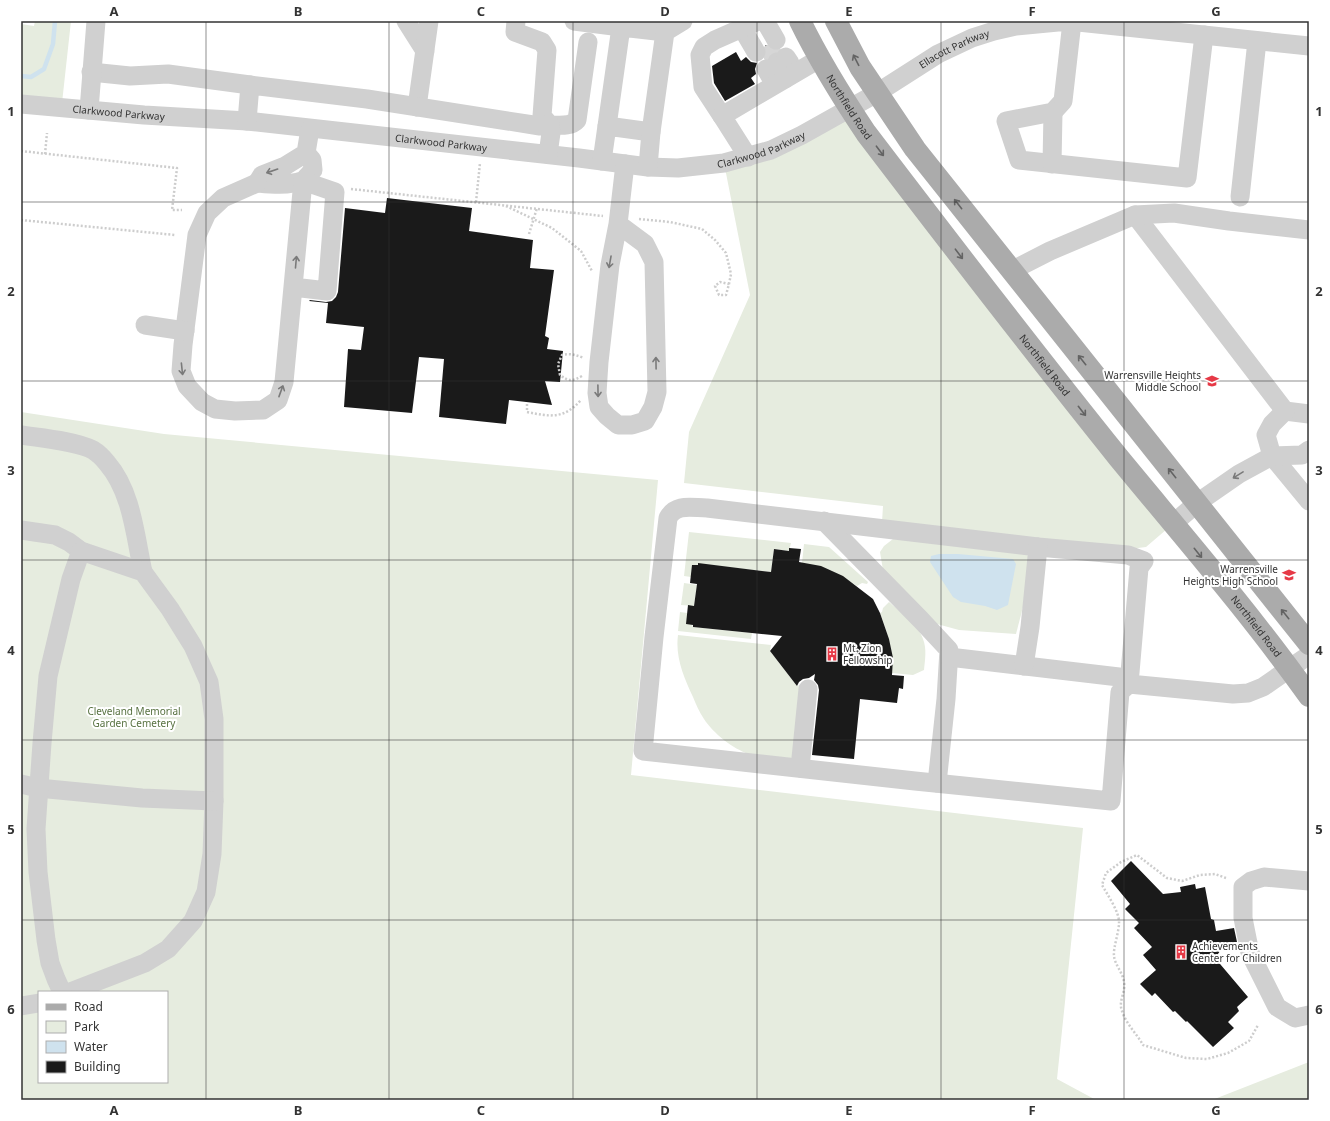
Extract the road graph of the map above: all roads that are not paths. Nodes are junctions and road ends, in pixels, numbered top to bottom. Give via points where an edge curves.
1 (96, 21) edge
2 (406, 21) edge
3 (428, 21) edge
4 (516, 21) edge
5 (574, 21) edge
6 (683, 21) edge
7 (800, 21) edge
8 (836, 21) edge
9 (1036, 22) edge
10 (1072, 22) junction
11 (755, 23) edge
12 (646, 25) edge
13 (1166, 26) edge
14 (620, 27) junction
15 (665, 32) junction
16 (1204, 35) junction
17 (1257, 41) junction
18 (588, 42) dead end
19 (766, 46) tunnel mouth
20 (1309, 46) edge
21 (425, 50) junction
22 (819, 59) junction
23 (91, 72) junction
24 (250, 85) junction
25 (877, 93) junction
26 (21, 104) edge
27 (417, 107) junction
28 (849, 108) junction
29 (89, 110) junction
30 (1053, 112) junction
31 (722, 116) junction
32 (247, 122) junction
33 (550, 125) junction
34 (607, 126) junction
35 (310, 129) junction
36 (651, 132) junction
37 (306, 153) junction
38 (548, 154) junction
39 (748, 157) junction
40 (602, 161) junction
41 (625, 164) junction
42 (1052, 164) junction
43 (648, 167) junction
44 (303, 181) junction
45 (257, 182) junction
46 (1240, 197) dead end
47 (1134, 215) junction
48 (618, 219) junction
49 (1309, 230) edge
50 (1011, 271) junction
51 (293, 287) junction
52 (145, 325) dead end
53 (185, 330) junction
54 (1285, 411) junction
55 (1309, 414) edge
56 (21, 435) edge
57 (1309, 450) edge
58 (1272, 456) junction
59 (1307, 496) edge
60 (1196, 503) junction
61 (824, 521) junction
62 (1174, 523) junction
63 (21, 530) edge
64 (1038, 547) junction
65 (81, 552) junction
66 (143, 572) junction
67 (1309, 644) edge
68 (1309, 655) edge
69 (949, 657) junction
70 (1024, 666) junction
71 (1290, 669) junction
72 (1129, 684) junction
73 (808, 689) dead end
74 (1309, 696) edge
75 (800, 768) junction
76 (937, 783) junction
77 (30, 786) edge
78 (214, 801) junction
79 (1309, 881) edge
80 (62, 991) edge
81 (73, 991) edge
82 (38, 1002) edge
83 (21, 1006) edge
84 (1309, 1015) edge

1 - 23 street
2 - 21 street
3 - 21 street
4 - 33 street via 515,32 542,42 547,50 542,116
5 - 14 street
6 - 15 street
7 - 22 main road, Northfield Road
25 -> 8 main road
9 - 10 street, Ellacott Parkway
9 - 25 street, Ellacott Parkway via 994,31 954,46
10 - 13 street, Ellacott Parkway
10 - 30 street via 1063,101
11 - 19 street
11 - 31 street via 715,40 704,47 700,55 703,88
12 - 14 street
12 - 15 street
13 - 16 street, Ellacott Parkway
14 - 34 street
15 - 36 street
16 - 17 street, Ellacott Parkway
16 - 42 street via 1187,178
17 - 20 street, Ellacott Parkway
17 - 46 street
18 - 33 street via 577,120 570,124
21 - 27 street
22 - 28 main road, Northfield Road
22 - 31 street via 779,67
23 - 24 street via 130,76 168,74
23 - 29 street
24 - 27 street
24 - 32 street
25 - 28 street, Ellacott Parkway
50 -> 25 main road via 915,149
26 - 29 street, Clarkwood Parkway
27 - 33 street via 540,126
28 - 39 street, Clarkwood Parkway via 802,135 771,150
28 -> 62 main road, Northfield Road via 979,281
29 - 32 street, Clarkwood Parkway
30 - 42 street
30 - 42 street via 1006,122 1018,160
31 - 39 street
32 - 35 street, Clarkwood Parkway
33 - 38 street
34 - 36 street
34 - 40 street
35 - 37 street
35 - 38 street, Clarkwood Parkway
36 - 43 street
37 - 44 street via 312,160 313,170
37 -> 45 street via 285,166 262,175
38 - 40 street, Clarkwood Parkway
39 - 43 street, Clarkwood Parkway via 724,163 678,168
40 - 41 street, Clarkwood Parkway
41 - 43 street, Clarkwood Parkway
41 - 48 street
44 - 45 street via 263,184
51 -> 44 street
44 - 51 street via 335,192 326,291
45 - 53 street via 223,198 207,213 197,234
47 - 49 street via 1174,213
47 - 50 street via 1050,251
47 - 54 street
48 -> 48 street via 610,265 597,393 600,407 607,416 618,425 632,425 645,421 654,407 657,392 654,262 645,244
60 -> 50 main road
53 -> 51 street via 181,371 187,386 202,402 215,409 263,410 278,400 284,382
52 - 53 street
54 - 55 street
54 - 58 street via 1272,424 1266,435
56 - 66 street via 84,447 94,450 103,458 114,471 124,490
57 - 58 street via 1302,455
58 - 59 street
58 -> 60 street via 1239,474
60 - 62 street
67 -> 60 main road
61 - 64 street
61 - 69 street via 921,620 948,650
61 - 75 street via 707,508 686,507 671,513 668,518 654,637 643,751
62 -> 71 main road, Northfield Road
63 - 65 street via 55,535
64 - 70 street
64 - 72 street via 1128,555 1144,561 1139,568
65 - 66 street
65 - 77 street via 71,579 48,676
66 - 78 street via 170,609 209,682 214,719
68 - 71 street
69 - 70 street
69 - 76 street
70 - 72 street via 1119,677
71 - 72 street via 1263,687 1248,693 1233,694
71 - 74 main road, Northfield Road
72 - 76 street via 1120,692 1111,801
73 - 75 street
75 - 76 street
77 - 78 street via 142,798
77 - 80 street via 42,915 50,963
78 - 81 street via 212,854 206,892 193,921 168,948 145,963
79 - 84 street via 1264,877 1243,887 1243,918 1250,953 1277,1007 1295,1018
82 - 83 street

